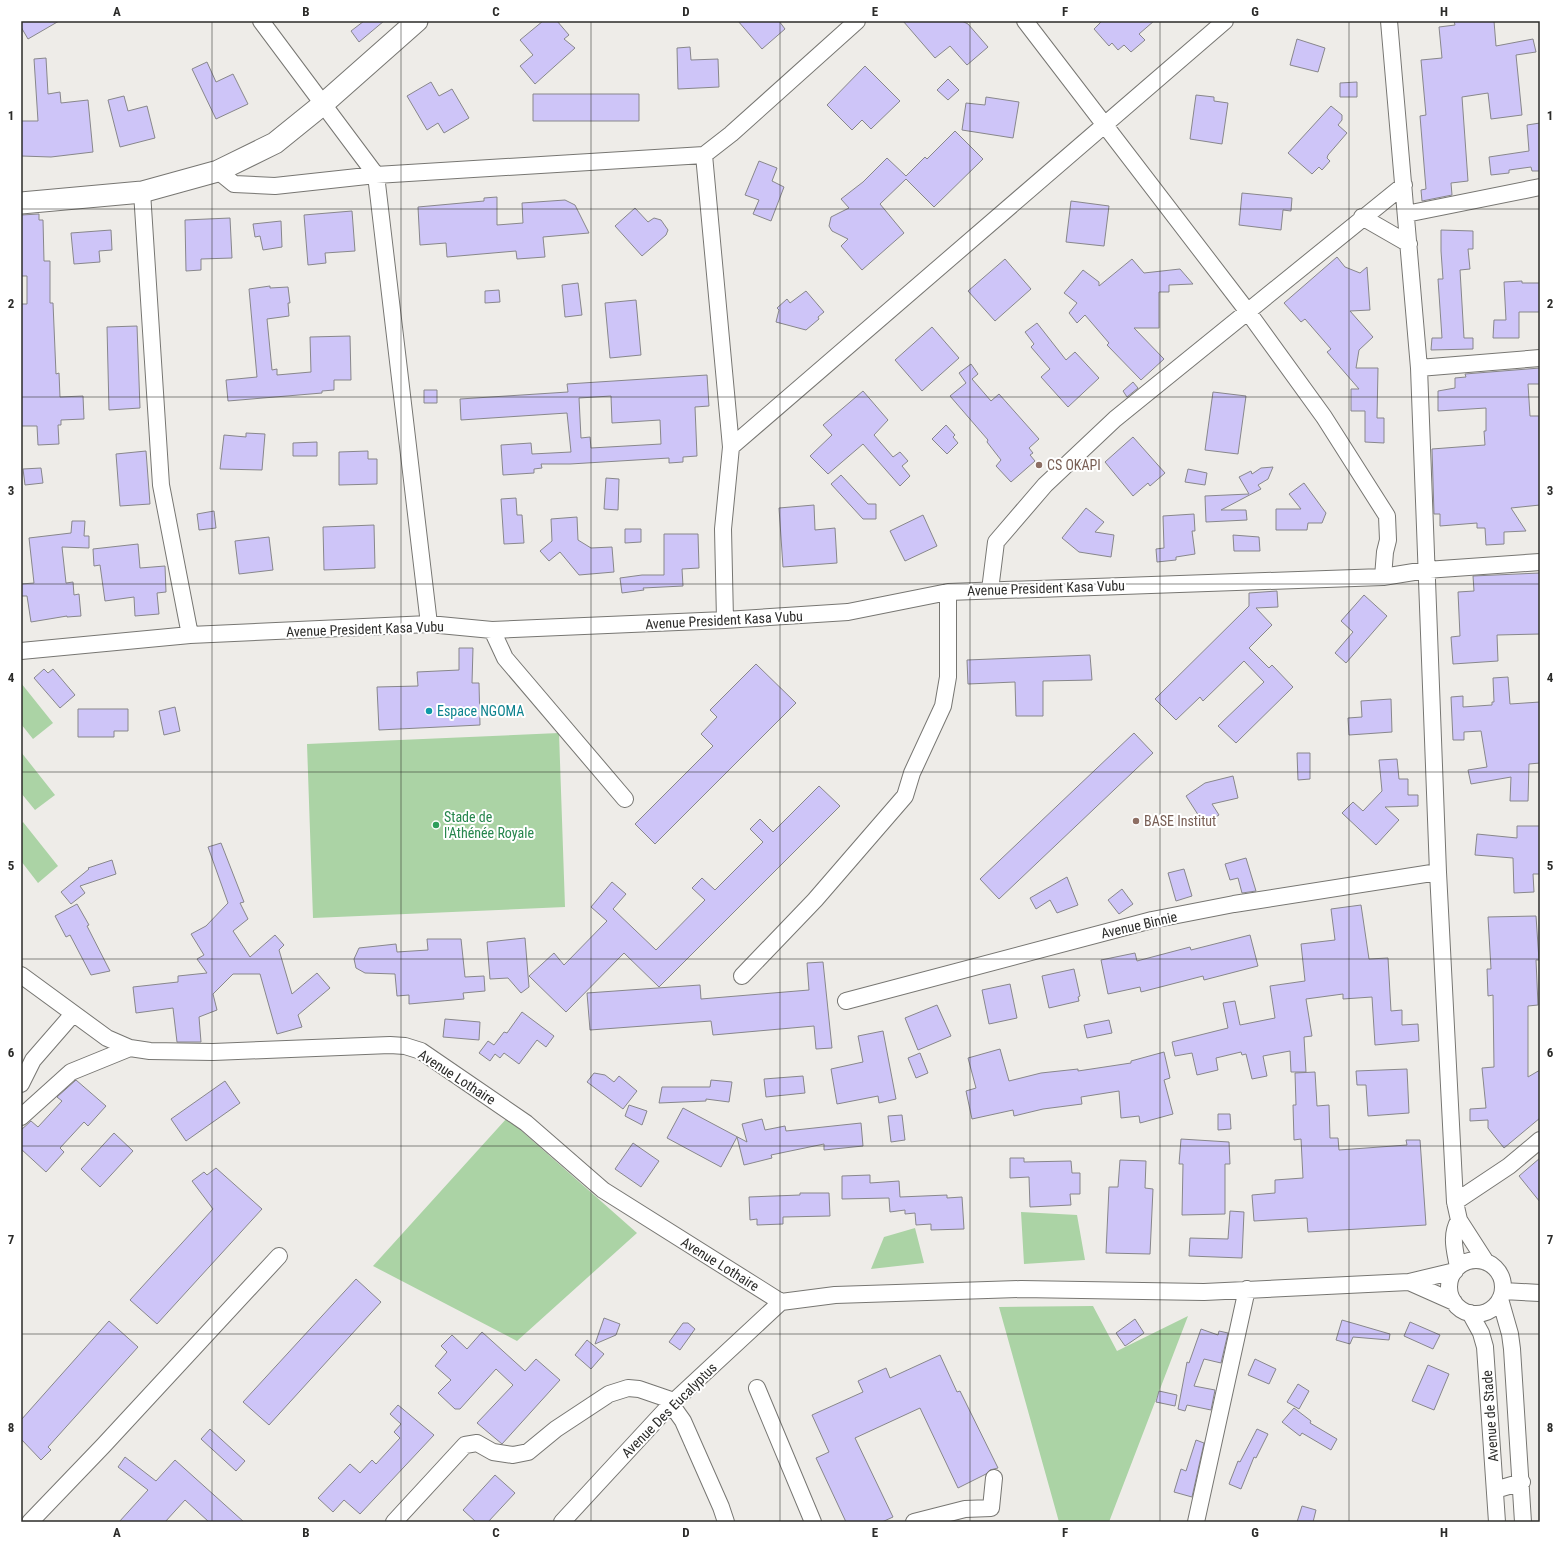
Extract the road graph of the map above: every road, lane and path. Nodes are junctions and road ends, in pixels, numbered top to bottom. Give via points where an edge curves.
1 (261, 21) edge
2 (417, 21) edge
3 (857, 21) edge
4 (1025, 21) edge
5 (1225, 21) edge
6 (1389, 21) edge
7 (322, 105) junction
8 (1104, 126) junction
9 (704, 155) junction
10 (218, 171) junction
11 (376, 175) junction
12 (1404, 185) junction
13 (1540, 187) edge
14 (142, 192) junction
15 (21, 203) edge
16 (1406, 214) junction
17 (1362, 218) junction
18 (1409, 244) junction
19 (1248, 312) junction
20 (1540, 358) edge
21 (1419, 368) junction
22 (731, 446) junction
23 (1540, 562) edge
24 (1426, 570) junction
25 (1383, 577) junction
26 (990, 590) junction
27 (948, 592) junction
28 (725, 620) junction
29 (429, 624) junction
30 (492, 630) junction
31 (190, 635) junction
32 (21, 651) edge
33 (625, 800) dead end
34 (1438, 872) junction
35 (21, 975) edge
36 (742, 976) dead end
37 (846, 1001) dead end
38 (73, 1014) junction
39 (130, 1048) junction
40 (21, 1084) edge
41 (21, 1117) edge
42 (1540, 1140) edge
43 (1455, 1202) junction
44 (1459, 1220) junction
45 (279, 1256) dead end
46 (1486, 1262) junction
47 (1456, 1269) junction
48 (1409, 1282) junction
49 (1247, 1290) junction
50 (1540, 1293) edge
51 (1502, 1295) junction
52 (781, 1302) junction
53 (1454, 1302) junction
54 (1470, 1314) junction
55 (757, 1388) dead end
56 (673, 1403) junction
57 (994, 1478) dead end
58 (1522, 1482) junction
59 (1495, 1490) junction
60 (30, 1522) edge
61 (394, 1522) edge
62 (562, 1522) edge
63 (726, 1522) edge
64 (813, 1522) edge
65 (914, 1522) edge
66 (1196, 1522) edge
67 (1497, 1522) edge
68 (1524, 1522) edge

1 - 7 street
2 - 7 main road
3 - 9 street
4 - 8 street
5 - 8 street
6 - 12 street
7 - 10 main road via 275,143
7 - 11 street
8 - 19 street
8 - 22 street
9 - 11 street
9 - 22 street
10 - 11 street via 234,184 275,186
10 - 14 main road
11 - 29 street
12 - 16 street
12 - 17 street
13 - 16 street
14 - 15 main road
14 - 31 street via 161,485
16 - 18 street
17 - 18 street
17 - 19 street
18 - 21 street
19 - 25 street via 1324,417 1387,516 1388,540
19 - 26 street via 1115,419 1045,485 996,542
20 - 21 street
21 - 24 street
22 - 28 street via 723,529
23 - 24 street, Avenue President Kasa Vubu
24 - 25 street, Avenue President Kasa Vubu
24 - 34 street
25 - 26 street, Avenue President Kasa Vubu
26 - 27 street, Avenue President Kasa Vubu
27 - 28 street, Avenue President Kasa Vubu via 848,612
27 - 36 street via 948,677 943,706 912,773 905,796 815,900
28 - 30 street, Avenue President Kasa Vubu
29 - 30 street, Avenue President Kasa Vubu
29 - 31 street, Avenue President Kasa Vubu
30 - 33 street via 505,658
31 - 32 street, Avenue President Kasa Vubu
34 - 37 street, Avenue Binnie via 1152,920
34 - 43 street
35 - 38 street, Avenue Lothaire
38 - 39 street, Avenue Lothaire via 106,1038
38 - 40 street via 33,1060
39 - 41 street via 71,1072
39 - 52 street, Avenue Lothaire via 150,1051 213,1052 390,1045 421,1051 526,1123 603,1190
42 - 43 street via 1509,1166
43 - 44 street
44 - 46 street
44 - 47 street via 1454,1229 1453,1239
45 - 60 street via 104,1446
46 - 47 street via 1466,1262
46 - 51 street via 1500,1274 1503,1282
47 - 48 street
47 - 53 street via 1449,1286
48 - 49 street
48 - 53 street
49 - 52 street via 1204,1292 1021,1289 835,1296
49 - 66 street
50 - 51 street
51 - 54 street via 1491,1310
51 - 58 street via 1512,1349
52 - 56 street, Avenue Des Eucalyptus
53 - 54 street
54 - 59 street, Avenue de Stade via 1481,1333 1485,1347
55 - 64 street
56 - 61 street via 639,1389 628,1388 609,1394 556,1429 528,1452 513,1455 493,1452 477,1443 465,1445
56 - 62 street, Avenue Des Eucalyptus
56 - 63 street
57 - 65 street via 991,1508 965,1509
58 - 59 street
58 - 68 street
59 - 67 street, Avenue de Stade

